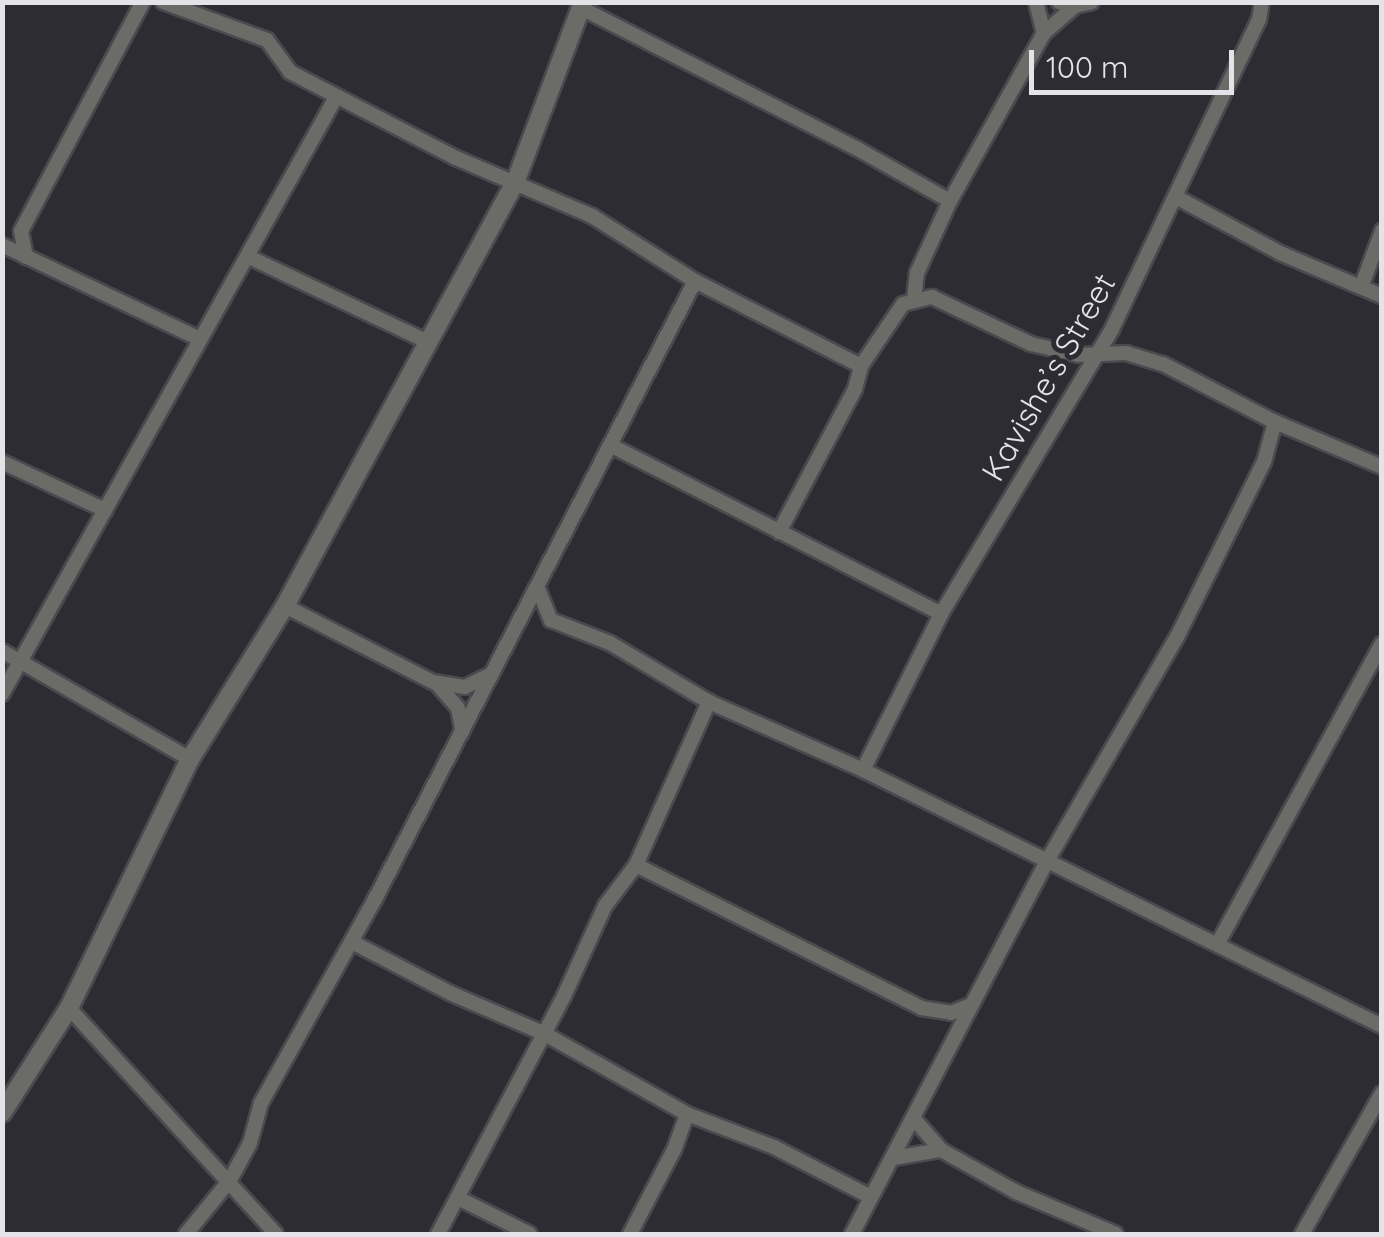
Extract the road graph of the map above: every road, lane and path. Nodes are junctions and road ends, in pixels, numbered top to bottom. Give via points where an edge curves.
1 (143, 2) edge
2 (162, 2) edge
3 (1036, 2) edge
4 (1059, 2) edge
5 (1092, 2) edge
6 (1262, 2) edge
7 (582, 5) edge
8 (1075, 6) junction
9 (1044, 33) junction
10 (336, 96) junction
11 (515, 183) junction
12 (1176, 197) junction
13 (950, 201) junction
14 (1382, 231) edge
15 (2, 246) edge
16 (26, 257) junction
17 (250, 257) junction
18 (695, 281) junction
19 (1362, 285) junction
20 (1382, 296) edge
21 (914, 300) junction
22 (1112, 329) junction
23 (198, 338) junction
24 (430, 343) junction
25 (1098, 352) junction
26 (1126, 353) junction
27 (861, 366) junction
28 (1274, 422) junction
29 (610, 445) junction
30 (2, 462) edge
31 (1382, 467) edge
32 (105, 510) junction
33 (780, 532) junction
34 (536, 586) junction
35 (286, 606) junction
36 (941, 614) junction
37 (550, 620) junction
38 (513, 630) junction
39 (1382, 644) edge
40 (2, 652) edge
41 (22, 662) junction
42 (488, 676) junction
43 (433, 682) junction
44 (2, 694) edge
45 (709, 702) junction
46 (462, 728) junction
47 (190, 759) junction
48 (864, 770) junction
49 (1047, 861) junction
50 (636, 866) junction
51 (352, 942) junction
52 (1218, 943) junction
53 (972, 1004) junction
54 (68, 1008) junction
55 (938, 1014) junction
56 (1382, 1026) edge
57 (544, 1034) junction
58 (951, 1046) junction
59 (1380, 1103) edge
60 (2, 1113) edge
61 (687, 1114) junction
62 (915, 1120) junction
63 (941, 1150) junction
64 (893, 1158) junction
65 (230, 1180) junction
66 (871, 1197) junction
67 (458, 1198) junction
68 (1092, 1230) edge
69 (186, 1234) edge
70 (276, 1234) edge
71 (438, 1234) edge
72 (530, 1234) edge
73 (630, 1234) edge
74 (852, 1234) edge
75 (1116, 1234) edge
76 (1302, 1234) edge

1 - 16 street via 22,231
2 - 10 street via 267,40 290,72
3 - 9 street
4 - 8 street
5 - 8 street
6 - 12 street, Kavishe’s Street
7 - 11 street
7 - 13 street
8 - 9 street
9 - 13 street
10 - 11 street
10 - 17 street
11 - 18 street via 592,216
11 - 24 street
12 - 19 street via 1280,253
12 - 22 street, Kavishe’s Street
13 - 21 street via 917,274
14 - 19 street
15 - 16 street
16 - 23 street
17 - 23 street
17 - 24 street
18 - 27 street
18 - 29 street
19 - 20 street
21 - 25 street via 932,296 1031,344 1079,355
21 - 27 street via 903,304
22 - 25 street, Kavishe’s Street
22 - 26 street
23 - 32 street via 180,382
24 - 35 street
25 - 26 street
25 - 36 street, Kavishe’s Street
26 - 28 street via 1163,364
27 - 33 street via 855,390
28 - 31 street
28 - 49 street via 1264,462 1177,637
29 - 33 street
29 - 34 street
30 - 32 street
32 - 41 street
33 - 36 street
34 - 37 street
34 - 38 street
35 - 43 street
35 - 47 street
36 - 48 street, Kavishe’s Street
37 - 38 street
37 - 45 street via 610,643
38 - 42 street
39 - 52 street
40 - 41 street
41 - 44 street
41 - 47 street
42 - 43 street via 466,687
42 - 46 street
43 - 46 street via 458,708
45 - 48 street
45 - 50 street
46 - 51 street
47 - 54 street
48 - 49 street
49 - 52 street
49 - 53 street
50 - 55 street
50 - 57 street via 605,906
51 - 57 street
51 - 65 street via 261,1103
52 - 56 street
53 - 55 street
53 - 58 street
54 - 60 street
54 - 65 street
55 - 58 street
57 - 61 street
57 - 67 street
58 - 62 street
59 - 76 street
61 - 66 street
61 - 73 street
62 - 63 street
62 - 64 street
63 - 64 street
63 - 68 street
64 - 66 street
65 - 69 street
65 - 70 street
66 - 74 street
67 - 71 street
67 - 72 street
68 - 75 street

